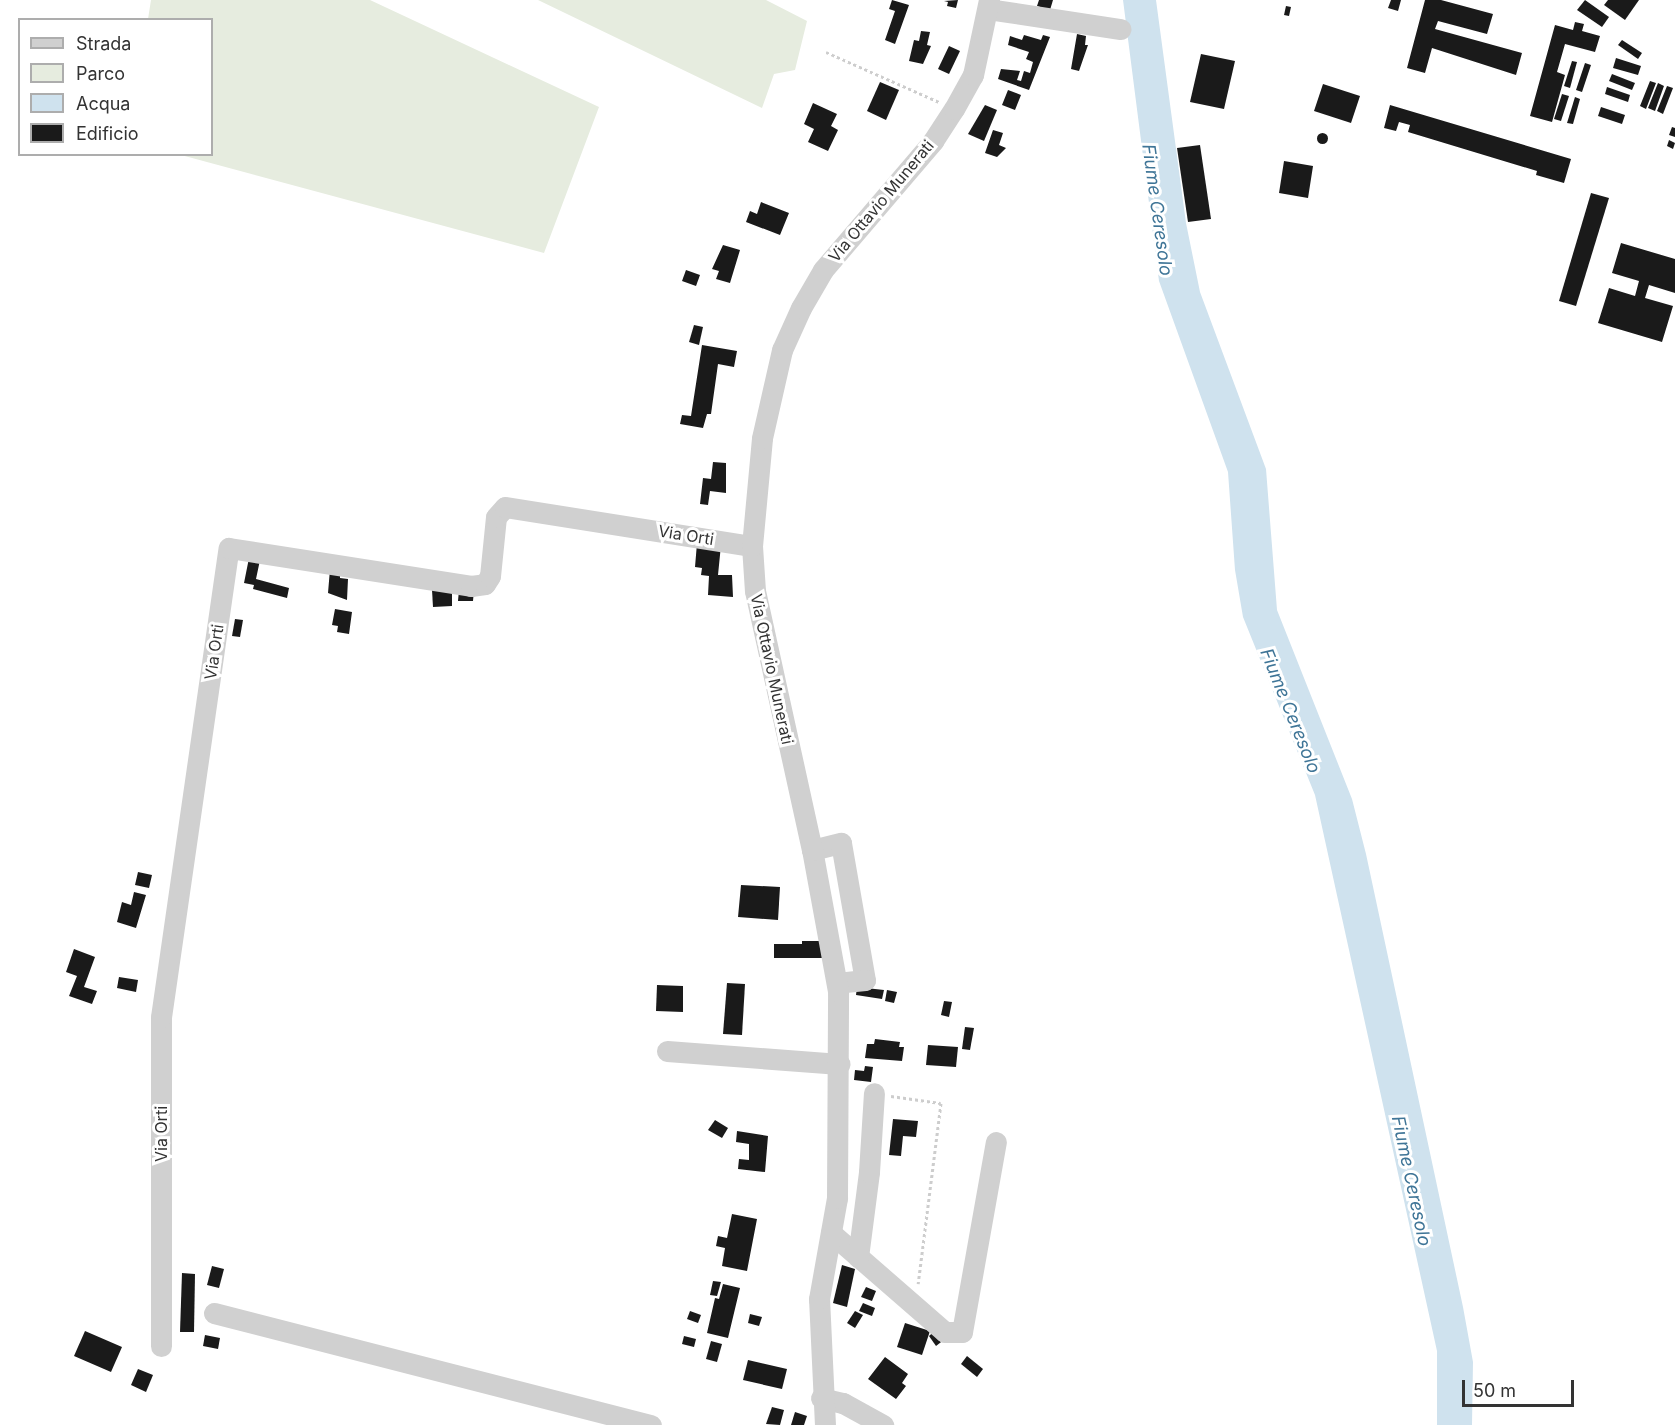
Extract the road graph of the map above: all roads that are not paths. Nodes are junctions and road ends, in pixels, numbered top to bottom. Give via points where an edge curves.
1 (989, 4) edge
2 (1120, 29) dead end
3 (752, 546) junction
4 (812, 850) junction
5 (837, 983) junction
6 (667, 1051) dead end
7 (840, 1064) junction
8 (874, 1094) road end
9 (996, 1142) dead end
10 (831, 1233) junction
11 (858, 1257) junction
12 (214, 1313) dead end
13 (161, 1346) dead end
14 (822, 1398) junction
15 (651, 1425) edge
16 (825, 1425) edge
17 (884, 1425) edge

1 - 2 street
1 - 3 street, Via Ottavio Munerati via 973,75 954,109 933,141 823,270 786,339 770,390 762,438
3 - 4 street, Via Ottavio Munerati via 760,629
3 - 13 street, Via Orti via 505,507 496,517 490,576 485,584 471,586 229,548 161,1017
4 - 5 street, Via Ottavio Munerati
4 - 5 street via 841,843 865,980
5 - 7 street, Via Ottavio Munerati
6 - 7 street
7 - 10 street, Via Ottavio Munerati via 837,1198
8 - 11 street
9 - 11 street via 965,1328 957,1334 945,1332
10 - 11 street
10 - 14 street, Via Ottavio Munerati via 819,1299
12 - 15 street
14 - 16 street, Via Ottavio Munerati
14 - 17 street via 843,1402

